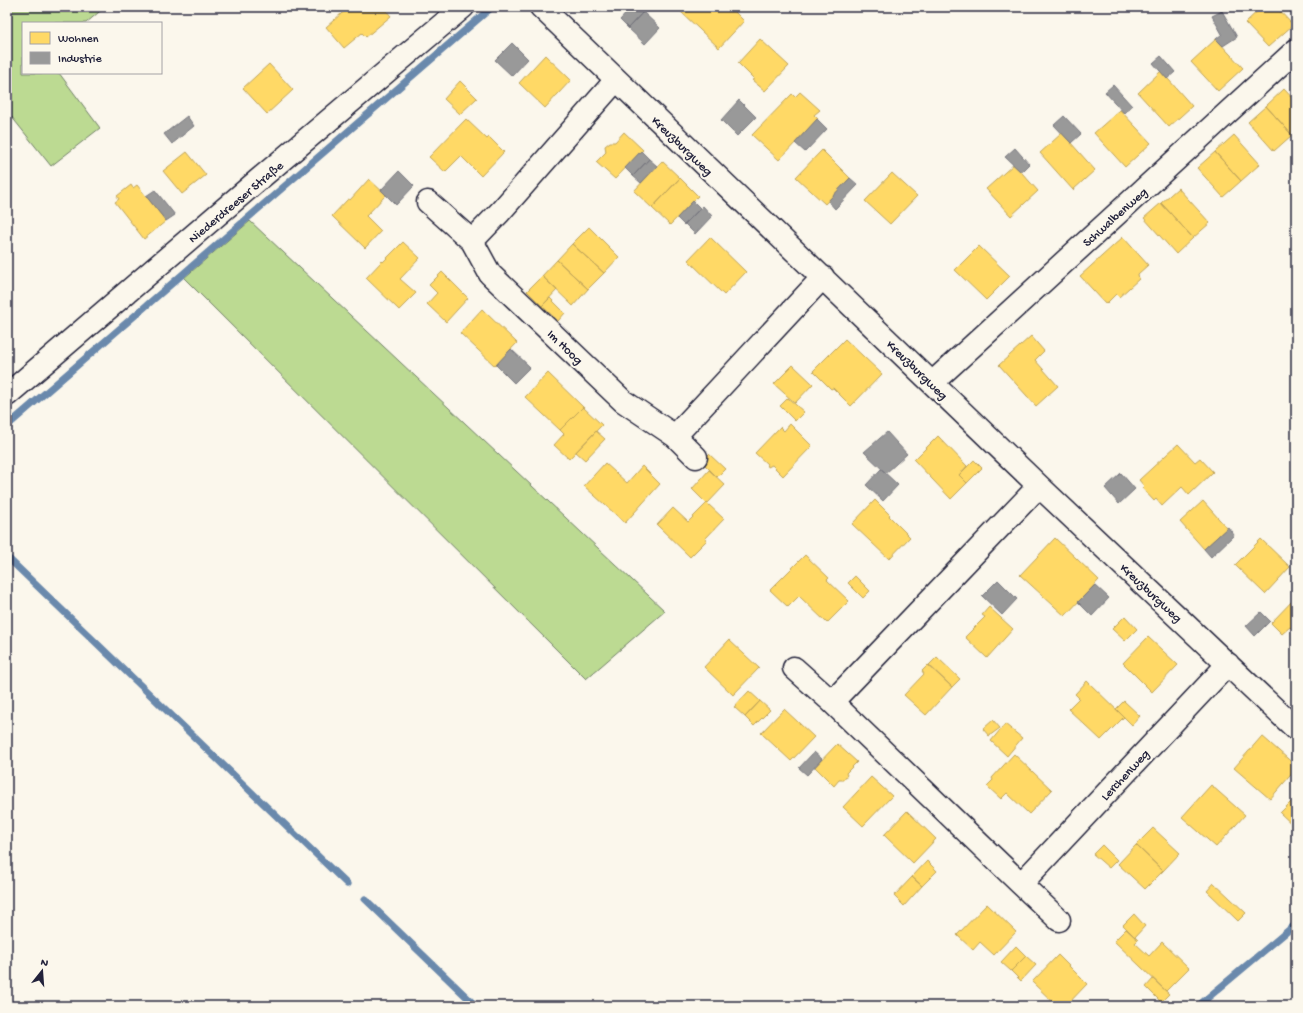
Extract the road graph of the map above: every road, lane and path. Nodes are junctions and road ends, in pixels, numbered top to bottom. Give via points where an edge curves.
1 (463, 7) edge
2 (540, 7) edge
3 (1296, 50) edge
4 (616, 80) junction
5 (428, 202) dead end
6 (472, 241) junction
7 (822, 277) junction
8 (932, 383) junction
9 (7, 395) edge
10 (675, 436) junction
11 (696, 457) dead end
12 (1039, 486) junction
13 (1228, 664) junction
14 (794, 668) dead end
15 (832, 702) junction
16 (1296, 729) edge
17 (1021, 884) junction
18 (1059, 920) dead end

1 - 9 street, Niederdreeser Straße
2 - 4 street, Kreuzburgweg
3 - 8 street, Schwalbenweg
4 - 6 street
4 - 7 street, Kreuzburgweg
5 - 6 street, Im Hoog
6 - 10 street, Im Hoog via 490,274 623,401
7 - 8 street, Kreuzburgweg
7 - 10 street
8 - 12 street, Kreuzburgweg
10 - 11 street, Im Hoog
12 - 13 street, Kreuzburgweg
12 - 15 street
13 - 16 street, Kreuzburgweg
13 - 17 street, Lerchenweg
14 - 15 street
15 - 17 street
17 - 18 street

